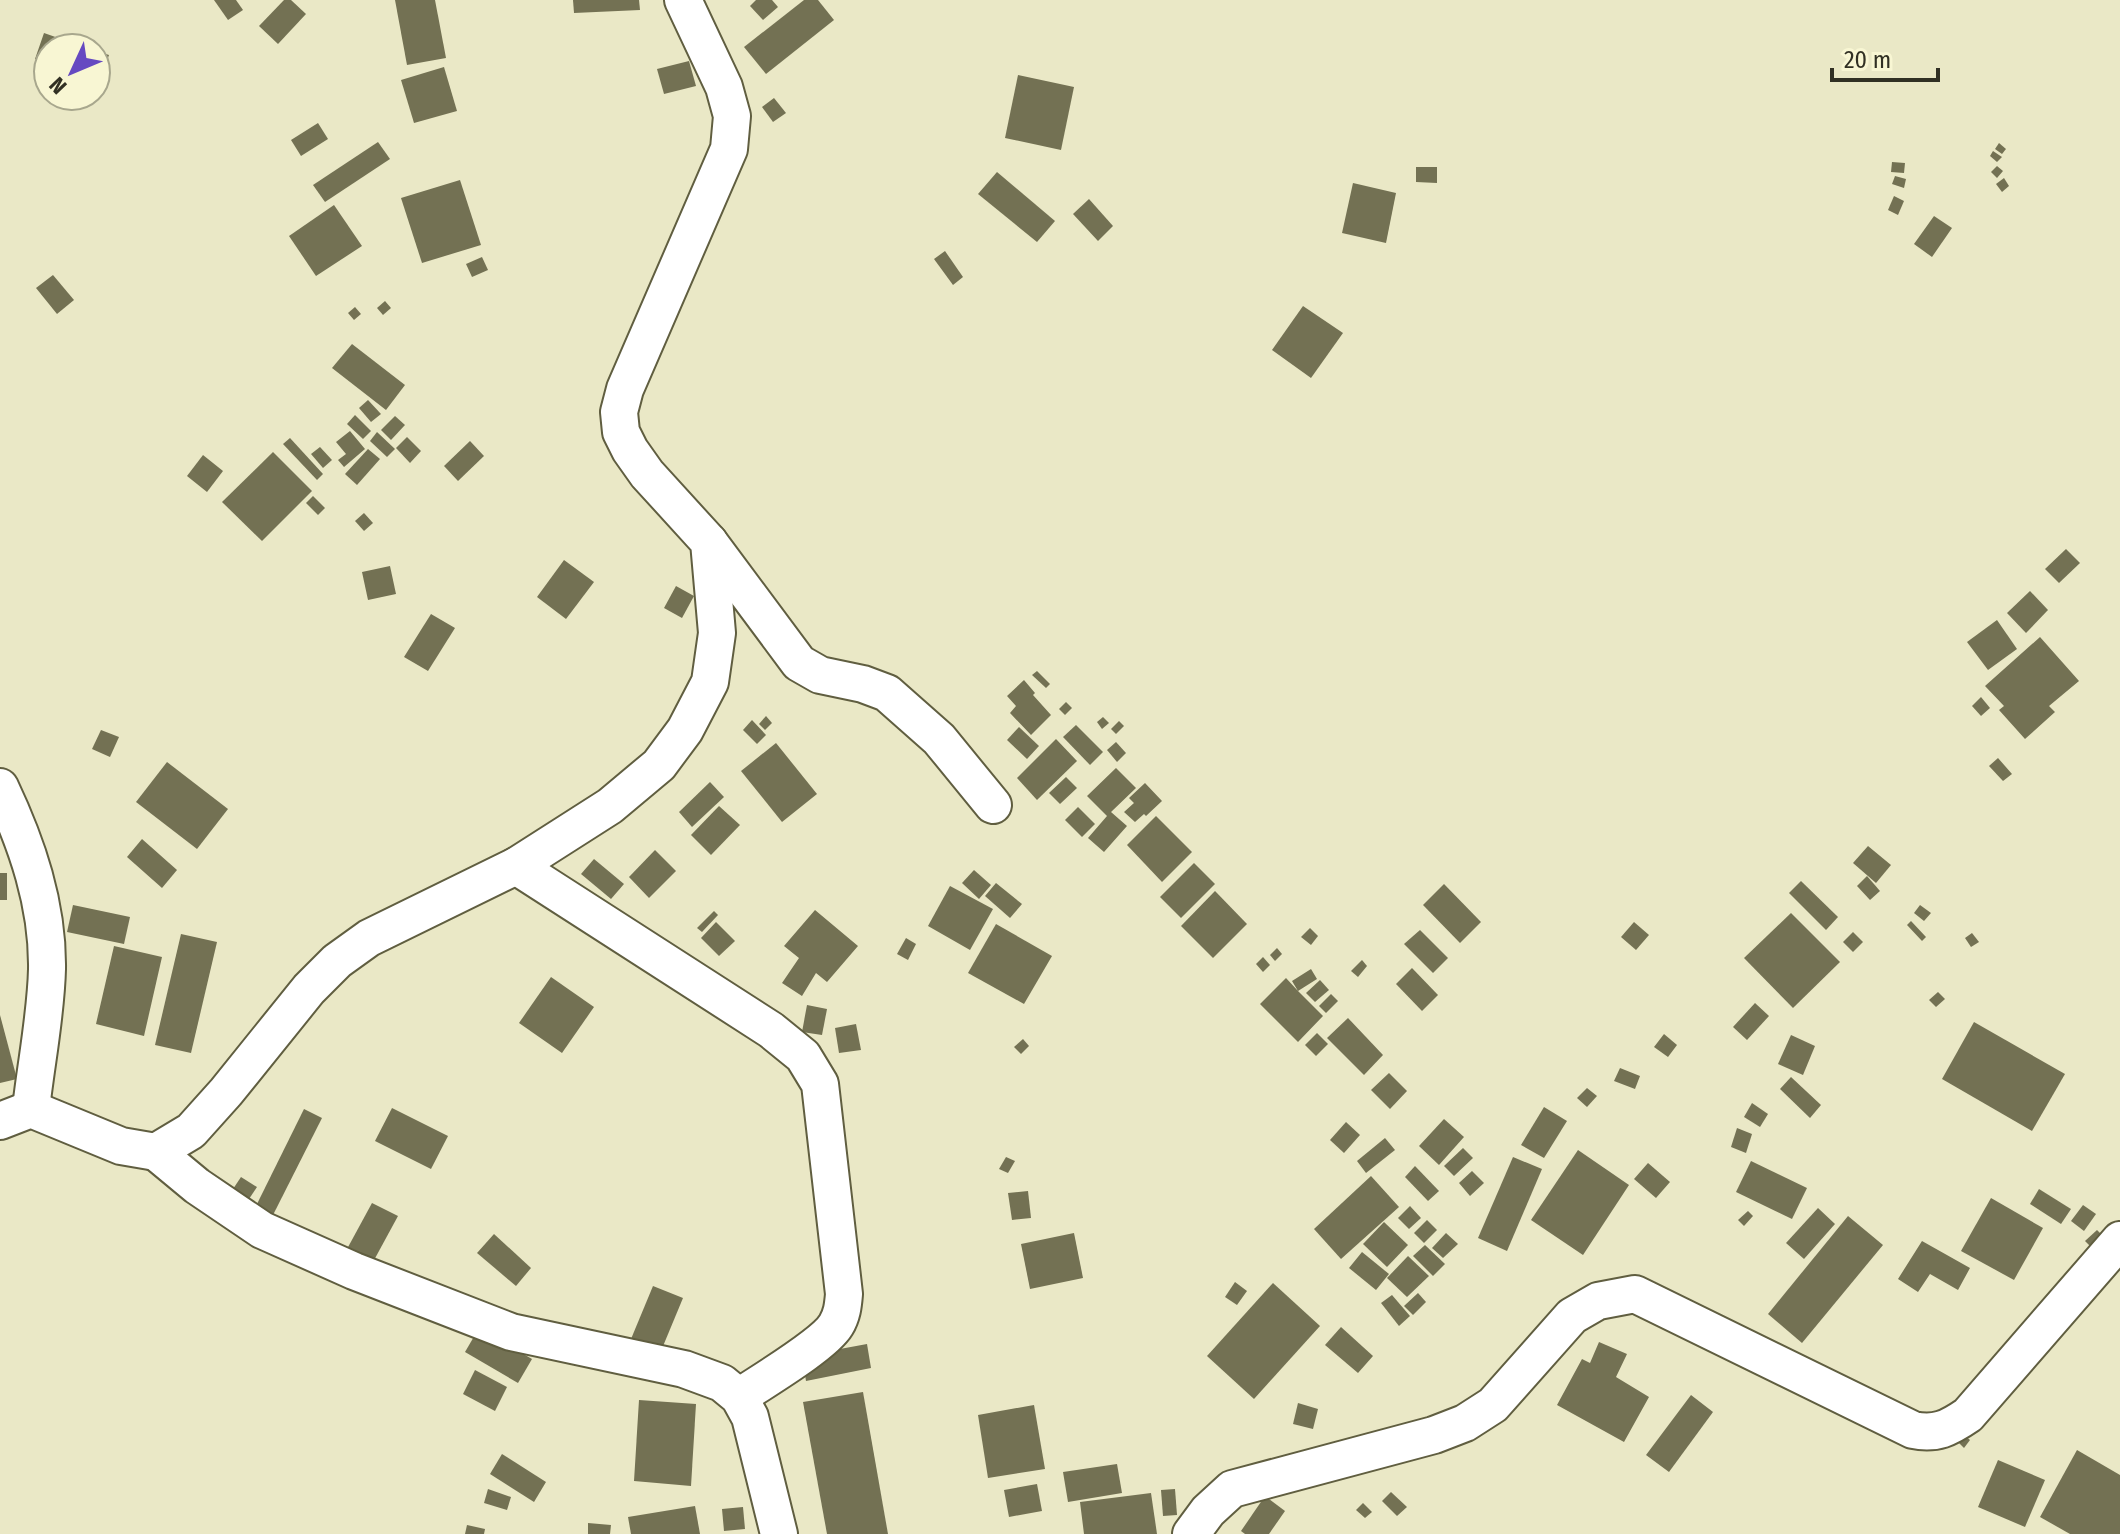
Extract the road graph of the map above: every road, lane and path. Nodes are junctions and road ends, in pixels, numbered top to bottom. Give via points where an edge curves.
1 (683, 0) edge
2 (709, 542) junction
3 (0, 787) edge
4 (993, 805) dead end
5 (516, 866) junction
6 (16, 1115) edge
7 (156, 1152) junction
8 (2120, 1240) edge
9 (739, 1397) junction
10 (779, 1534) edge
11 (1191, 1534) edge

1 - 2 street via 724,87 732,116 729,149 619,412 630,450
2 - 4 street via 799,663 820,675 887,693 939,739
2 - 5 street via 717,633 710,682 685,730 659,765 610,806
3 - 6 street via 20,829 41,899 47,969
5 - 7 street via 369,938 337,961 191,1131
5 - 9 street via 771,1030 803,1056 820,1084 843,1312 820,1341
6 - 7 street
7 - 9 street via 262,1230 354,1271 511,1332 706,1375
8 - 11 street via 1968,1415 1940,1431 1913,1430 1635,1294 1598,1301 1572,1316 1493,1405 1465,1423 1232,1489
9 - 10 street via 750,1417

